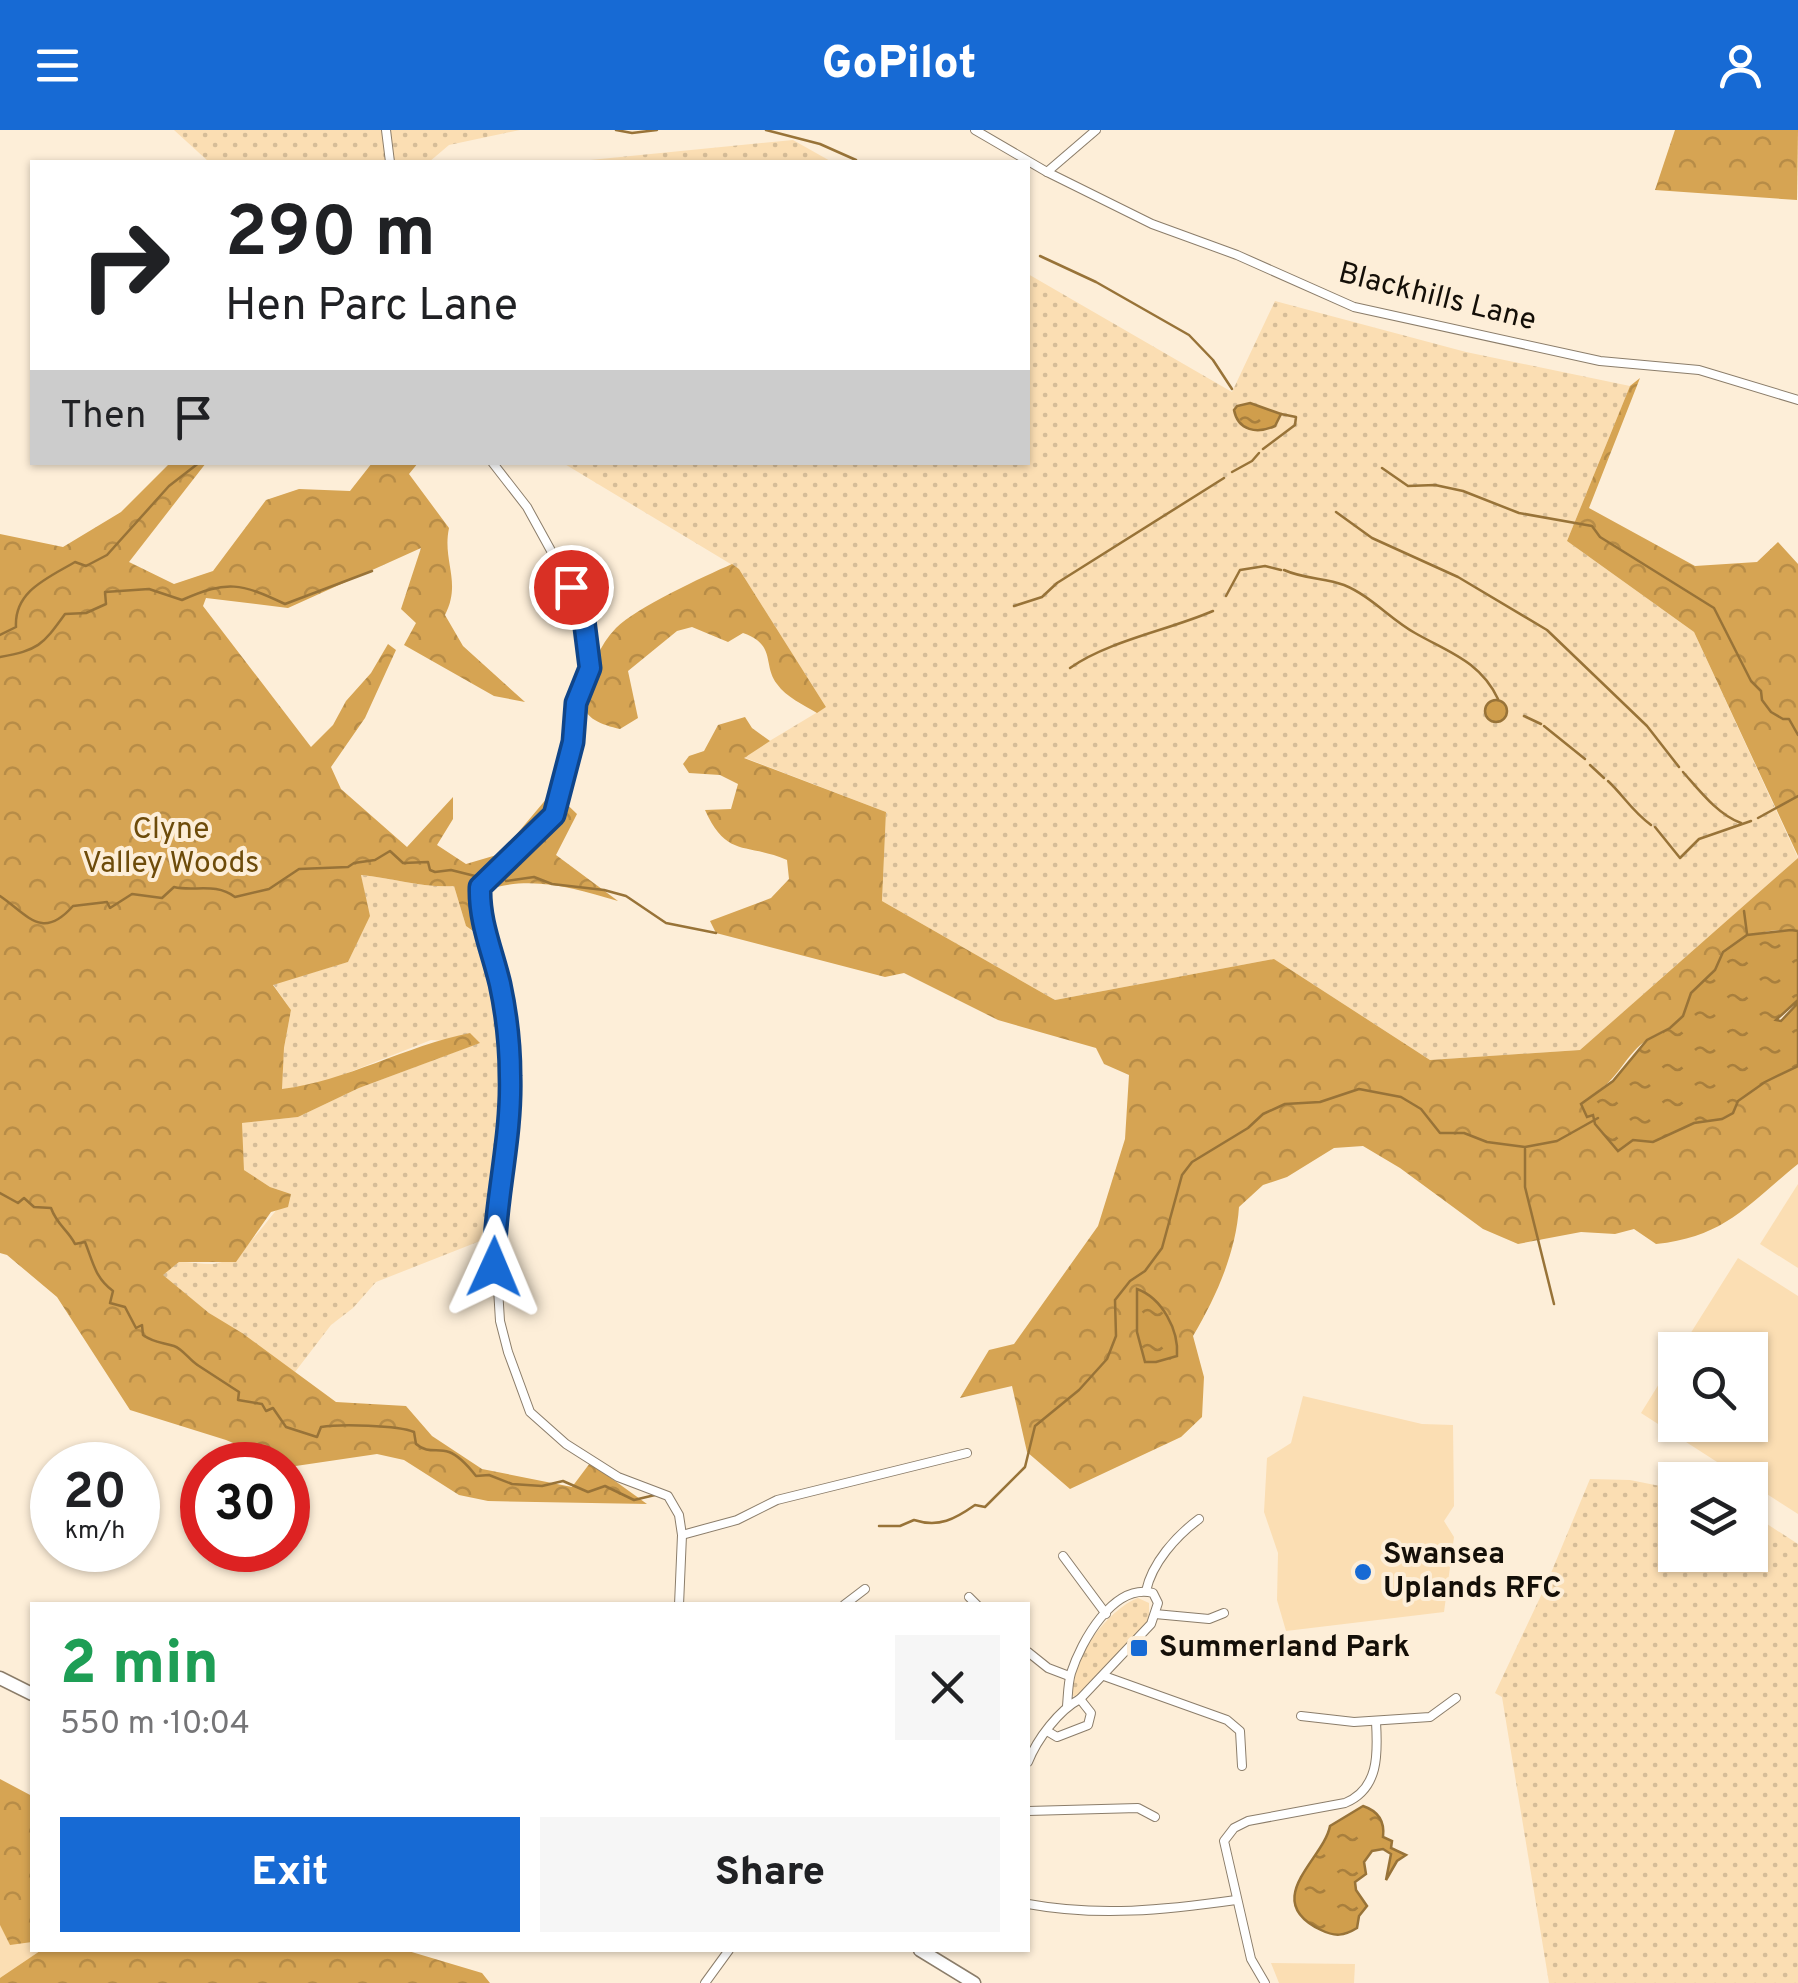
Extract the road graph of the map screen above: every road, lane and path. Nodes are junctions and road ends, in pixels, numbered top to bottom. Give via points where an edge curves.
1 (386, 130) edge
2 (975, 130) edge
3 (1096, 130) edge
4 (390, 160) edge
5 (1026, 160) edge
6 (1030, 163) edge
7 (1046, 172) junction
8 (1798, 400) edge
9 (494, 465) edge
10 (967, 1453) dead end
11 (1199, 1520) dead end
12 (682, 1534) junction
13 (1063, 1556) dead end
14 (865, 1589) dead end
15 (1146, 1591) junction
16 (969, 1598) dead end
17 (679, 1602) edge
18 (850, 1602) edge
19 (974, 1602) edge
20 (1224, 1613) dead end
21 (1106, 1614) junction
22 (1155, 1614) junction
23 (1030, 1654) edge
24 (1070, 1676) junction
25 (1104, 1676) junction
26 (0, 1678) edge
27 (30, 1693) edge
28 (1456, 1698) dead end
29 (1080, 1700) junction
30 (1067, 1706) junction
31 (1301, 1716) dead end
32 (1376, 1722) junction
33 (1048, 1731) junction
34 (1030, 1759) edge
35 (1242, 1766) dead end
36 (1030, 1812) edge
37 (1156, 1817) dead end
38 (1236, 1900) junction
39 (1030, 1904) edge
40 (728, 1952) edge
41 (928, 1952) edge
42 (705, 1983) edge
43 (974, 1983) edge
44 (1265, 1983) edge

1 - 4 street
2 - 5 street, Blackhills Lane
3 - 7 street
6 - 7 street, Blackhills Lane
7 - 8 street, Blackhills Lane via 1152,224 1354,307 1600,361 1699,370
9 - 12 street via 571,587 583,612 590,659 554,815 480,887 510,1074 508,1143 494,1223 500,1321 530,1412 618,1477 668,1496
10 - 12 street via 776,1500 737,1520
11 - 15 street via 1168,1550
12 - 17 street
13 - 21 street
14 - 18 street
15 - 21 street via 1123,1597
15 - 22 street via 1156,1597
16 - 19 street
20 - 22 street via 1208,1619
21 - 24 street
22 - 25 street
23 - 24 street
24 - 30 street
25 - 29 street
25 - 35 street via 1227,1720 1240,1731
26 - 27 main road
28 - 32 street via 1430,1717
29 - 30 street
29 - 33 street via 1091,1714 1088,1725 1057,1737
30 - 33 street
31 - 32 street
32 - 38 street via 1375,1769 1357,1798 1234,1828 1224,1841
33 - 34 street
36 - 37 street via 1138,1808
38 - 39 street via 1118,1913
38 - 44 street via 1251,1959
40 - 42 street
41 - 43 main road

